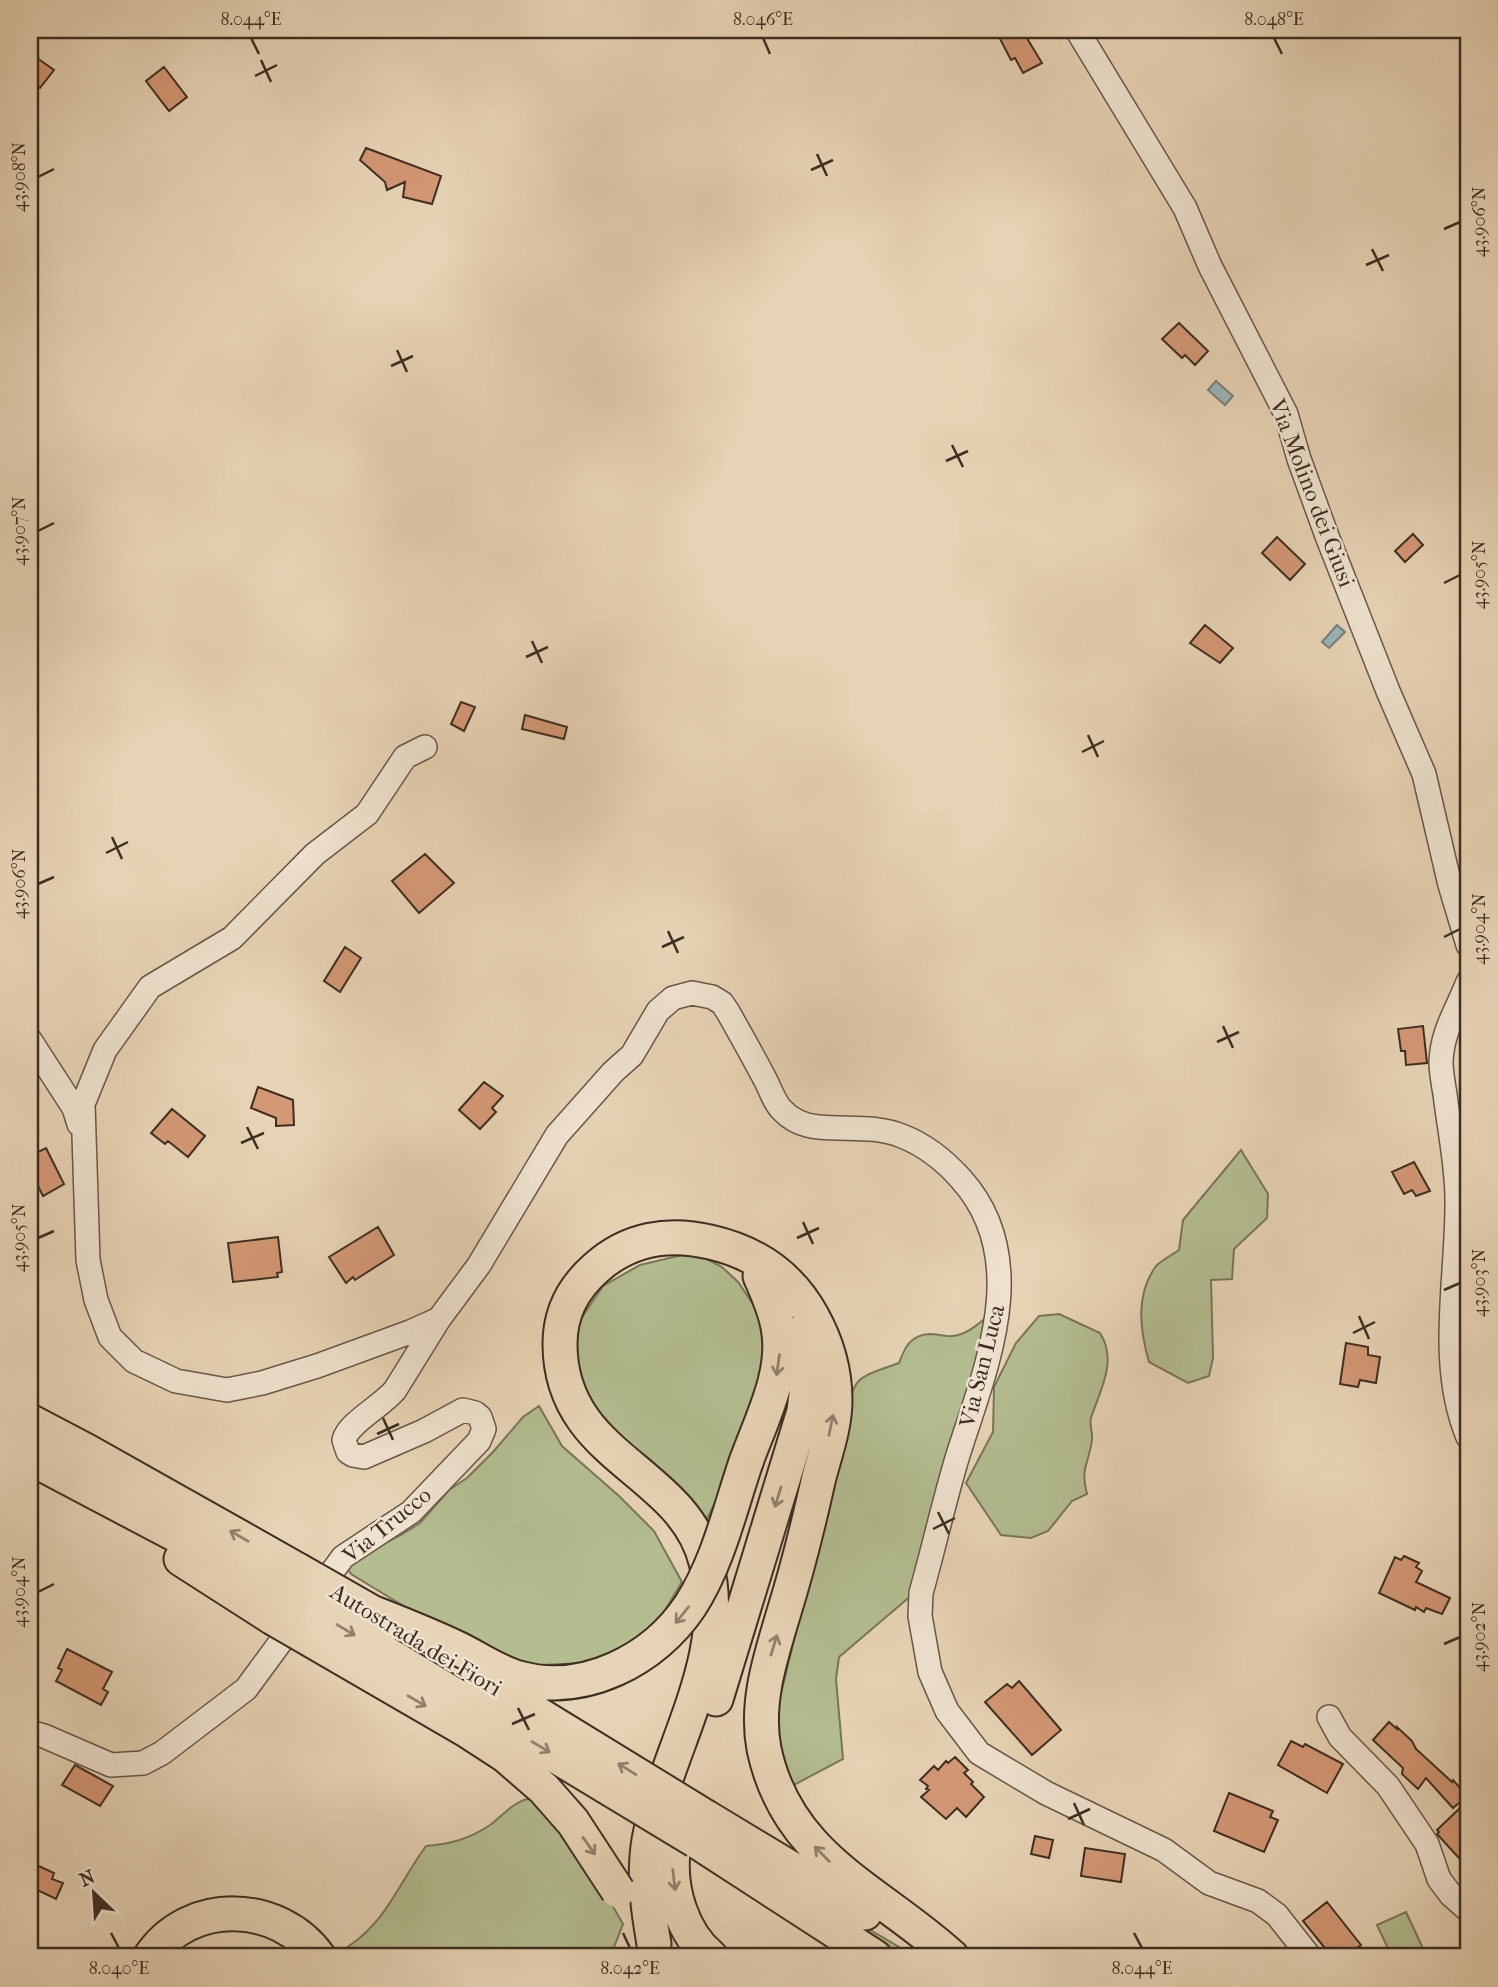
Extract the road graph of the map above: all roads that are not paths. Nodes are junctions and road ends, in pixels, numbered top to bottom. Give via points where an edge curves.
1 (1077, 30) edge
2 (425, 747) dead end
3 (1468, 945) edge
4 (1468, 982) edge
5 (30, 1040) edge
6 (85, 1142) junction
7 (735, 1249) junction
8 (760, 1276) junction
9 (439, 1318) junction
10 (30, 1421) edge
11 (1468, 1437) edge
12 (30, 1458) edge
13 (286, 1594) junction
14 (374, 1613) junction
15 (1329, 1717) dead end
16 (30, 1732) edge
17 (701, 1829) junction
18 (1468, 1910) edge
19 (657, 1951) edge
20 (150, 1957) edge
21 (319, 1957) edge
22 (711, 1957) edge
23 (875, 1957) edge
24 (939, 1957) edge
25 (952, 1957) edge
26 (1310, 1957) edge

1 - 3 street, Via Molino dei Giusi via 1185,208 1286,414 1327,536 1420,763
2 - 6 street via 405,757 367,814 315,854 232,938 149,988 105,1051 83,1104
4 - 11 street via 1447,1024 1441,1062 1457,1197 1451,1348 1456,1398
5 - 6 street via 74,1108
6 - 9 street via 88,1260 96,1300 110,1337 134,1361 176,1381 228,1390 317,1366
7 - 8 highway
7 - 19 highway via 677,1237 656,1238 620,1250 578,1285 560,1337 564,1377 589,1429 686,1520 705,1558 711,1585 713,1618 705,1662 649,1840 647,1904
25 -> 7 highway via 817,1850 773,1782 763,1745 761,1707 768,1664 833,1424 834,1382 818,1327 796,1290 764,1263
8 -> 14 highway, bridge via 779,1330 775,1383 715,1555 689,1607 652,1647 596,1677 541,1682 501,1672
8 -> 22 highway via 790,1309 800,1332 809,1369 808,1390 673,1851 672,1872 682,1916
9 - 16 street, Via Trucco via 395,1390 349,1429 345,1446 353,1455 364,1457 463,1410 480,1417 482,1436 411,1512 343,1557 246,1689 162,1753 133,1765 101,1762
9 - 26 street, Via San Luca via 479,1265 557,1135 632,1055 658,1011 682,994 702,994 722,1003 776,1104 790,1117 809,1126 875,1128 902,1136 938,1157 979,1203 995,1240 1001,1278 998,1315 981,1385 921,1593 929,1672 947,1712 979,1753 1046,1793 1164,1850 1209,1883 1258,1901 1277,1916
13 -> 10 highway, Autostrada dei Fiori via 87,1451
12 - 13 highway, Autostrada dei Fiori
13 - 14 highway, Autostrada dei Fiori, bridge
13 -> 17 highway, Autostrada dei Fiori, bridge
13 -> 19 highway, bridge via 544,1789 573,1822
17 -> 14 highway, Autostrada dei Fiori, bridge
15 - 18 street via 1340,1737 1388,1786 1427,1844 1439,1879
17 - 23 highway, Autostrada dei Fiori
17 - 24 highway, Autostrada dei Fiori
20 - 21 highway via 183,1925 241,1913 275,1922 296,1934

